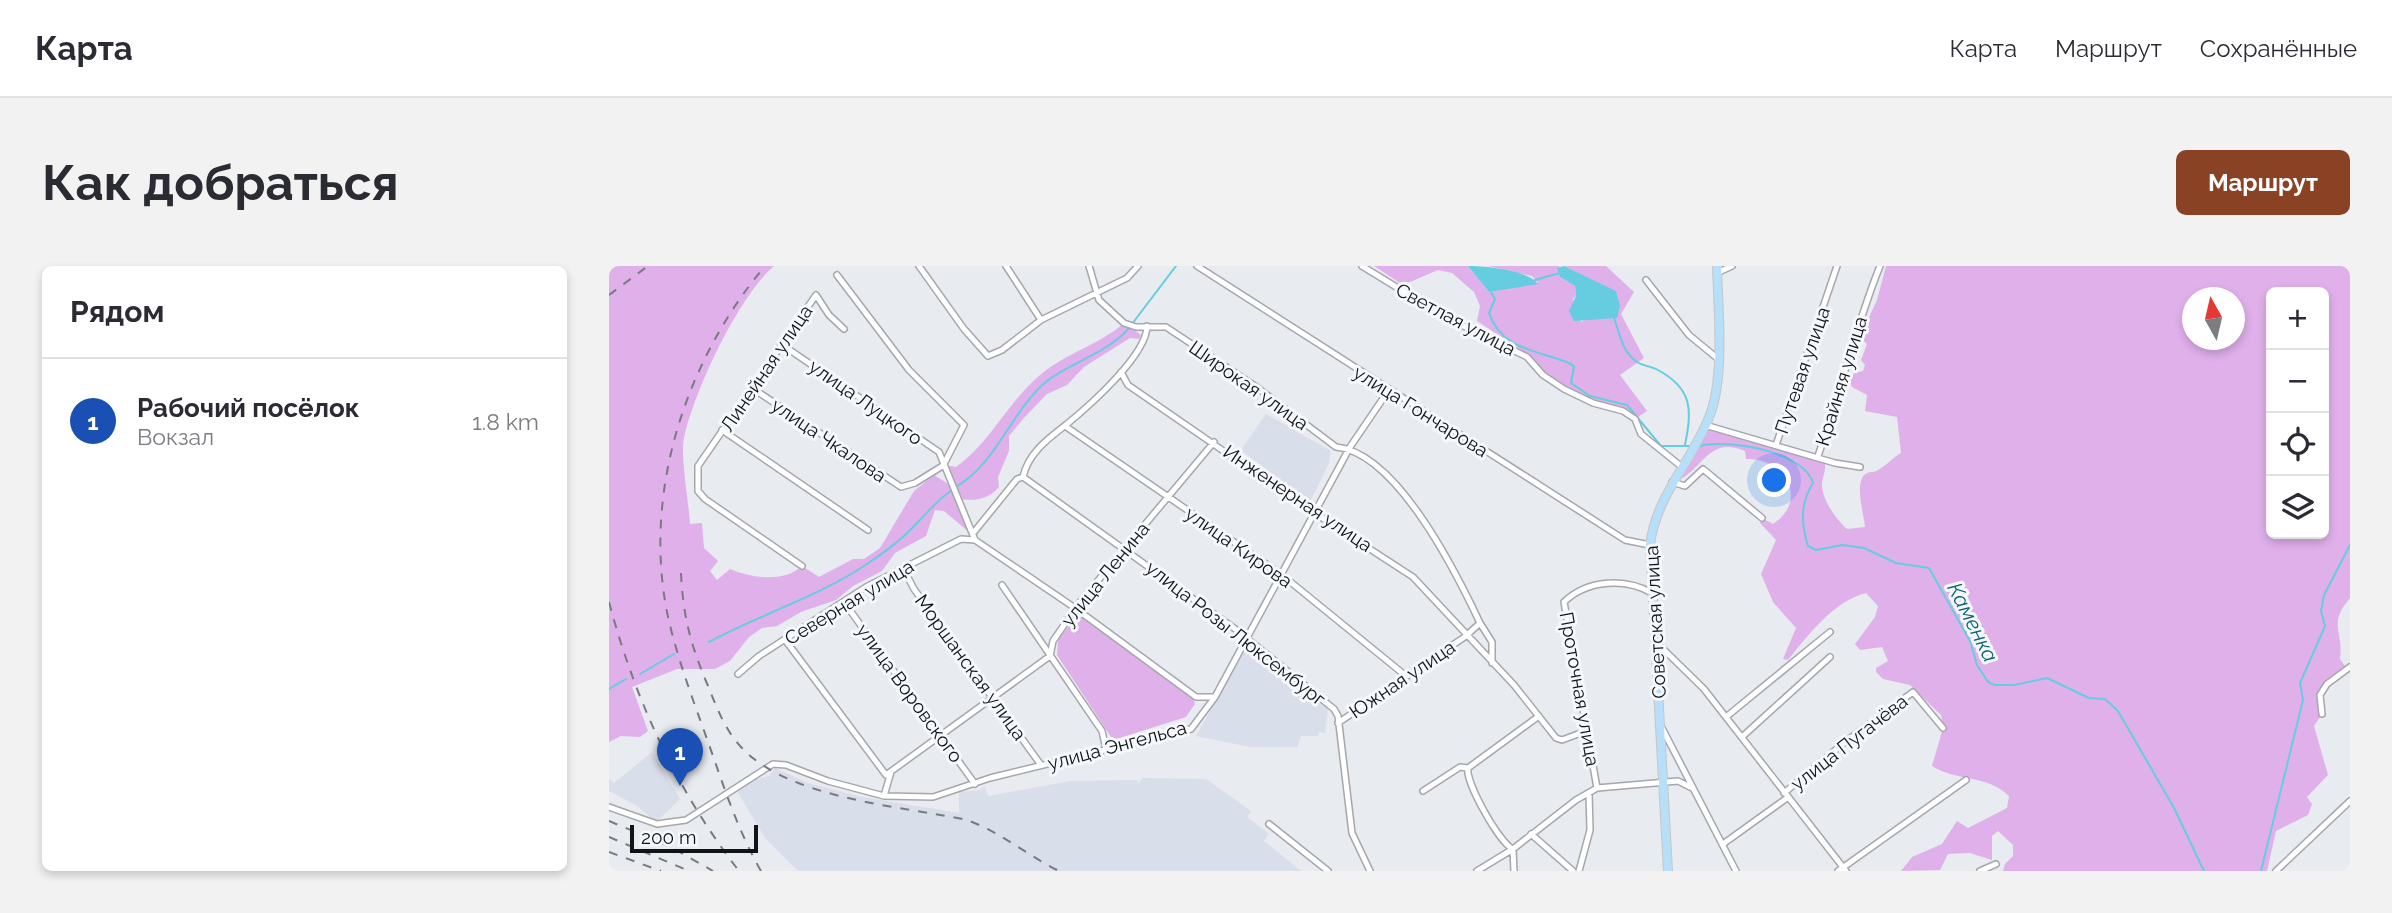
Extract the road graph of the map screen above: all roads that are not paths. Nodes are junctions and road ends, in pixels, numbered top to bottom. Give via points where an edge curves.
1 (919, 266) edge
2 (1006, 266) edge
3 (1089, 266) edge
4 (1137, 266) edge
5 (1196, 266) edge
6 (1362, 266) edge
7 (1732, 266) edge
8 (1837, 266) edge
9 (1880, 266) edge
10 (1717, 270) edge
11 (837, 275) dead end
12 (1646, 280) dead end
13 (1097, 293) junction
14 (1041, 320) junction
15 (1147, 326) junction
16 (844, 329) dead end
17 (781, 344) junction
18 (1717, 358) junction
19 (1121, 372) junction
20 (752, 388) junction
21 (1396, 395) junction
22 (1705, 425) junction
23 (1065, 426) junction
24 (722, 430) junction
25 (1214, 442) junction
26 (1776, 445) junction
27 (1350, 447) junction
28 (1818, 456) junction
29 (944, 465) junction
30 (1682, 467) junction
31 (1860, 467) dead end
32 (1023, 477) junction
33 (1672, 482) junction
34 (1168, 497) junction
35 (1315, 513) junction
36 (1762, 519) dead end
37 (868, 530) dead end
38 (974, 532) junction
39 (975, 540) junction
40 (1650, 545) junction
41 (1126, 548) junction
42 (802, 566) dead end
43 (903, 568) junction
44 (1282, 575) junction
45 (1002, 585) dead end
46 (1653, 593) junction
47 (844, 602) junction
48 (1075, 608) junction
49 (1480, 623) junction
50 (1831, 632) dead end
51 (1466, 636) junction
52 (1247, 638) junction
53 (1655, 640) junction
54 (786, 641) junction
55 (1050, 656) junction
56 (1830, 657) dead end
57 (1492, 663) junction
58 (2350, 667) edge
59 (738, 674) dead end
60 (1406, 676) junction
61 (1215, 697) junction
62 (994, 698) junction
63 (2322, 713) dead end
64 (1539, 716) junction
65 (1726, 717) junction
66 (1338, 723) junction
67 (1661, 725) junction
68 (1944, 728) dead end
69 (1585, 731) junction
70 (941, 735) junction
71 (1742, 737) junction
72 (1106, 749) junction
73 (1041, 765) junction
74 (1468, 768) junction
75 (891, 771) junction
76 (1966, 780) dead end
77 (1662, 781) junction
78 (975, 784) junction
79 (1692, 788) junction
80 (1597, 789) junction
81 (1423, 791) dead end
82 (1589, 793) junction
83 (1786, 795) junction
84 (884, 796) junction
85 (2350, 801) edge
86 (609, 807) edge
87 (1269, 824) dead end
88 (1531, 834) junction
89 (1723, 844) junction
90 (1513, 849) junction
91 (1996, 864) dead end
92 (1842, 870) edge
93 (1328, 871) edge
94 (1370, 871) edge
95 (1477, 871) edge
96 (1514, 871) edge
97 (1573, 871) edge
98 (1579, 871) edge
99 (1668, 871) edge
100 (1736, 871) edge
101 (1980, 871) edge
102 (2276, 871) edge

1 - 14 street via 988,356
2 - 14 street
3 - 13 street
4 - 13 street via 1127,278
5 - 21 street, улица Гончарова
6 - 30 street, Светлая улица via 1447,318 1527,357 1564,389 1593,404 1623,411 1635,419 1641,435
7 - 10 street
8 - 26 street, Путевая улица
9 - 28 street, Крайняя улица
10 - 18 main road, Советская улица
11 - 29 street via 909,370 964,425
12 - 18 street via 1689,335
13 - 14 street
13 - 15 street via 1107,310 1124,323
15 - 19 street via 1144,342
15 - 27 street, Широкая улица via 1166,327 1336,447
16 - 17 street, Линейная улица via 816,295
17 - 20 street, Линейная улица
17 - 29 street, улица Луцкого via 939,452
18 - 22 main road, Советская улица via 1713,405
19 - 23 street
19 - 25 street, Инженерная улица via 1128,385
20 - 24 street, Линейная улица
20 - 29 street, улица Чкалова via 901,487
21 - 27 street via 1382,400
21 - 40 street, улица Гончарова via 1625,540
22 - 26 street, Путевая улица
22 - 30 main road, Советская улица
23 - 32 street via 1035,452
23 - 34 street, улица Кирова
24 - 37 street
24 - 42 street, Линейная улица via 698,466 698,491
25 - 34 street, улица Ленина
25 - 35 street, Инженерная улица
26 - 28 street
27 - 35 street, улица Энгельса
27 - 49 street, Широкая улица via 1403,492 1420,515 1457,574
28 - 31 street, Крайняя улица
29 - 38 street
30 - 33 main road, Советская улица
32 - 38 street
32 - 41 street, улица Розы Люксембург
33 - 36 street via 1685,485 1703,469
33 - 40 main road, Советская улица via 1653,521
34 - 41 street, улица Ленина
34 - 44 street, улица Кирова
35 - 44 street, улица Энгельса
35 - 51 street, Инженерная улица via 1413,577
38 - 39 street
39 - 43 street, Северная улица via 961,539
39 - 48 street
40 - 46 main road, Советская улица
41 - 48 street, улица Ленина
41 - 52 street, улица Розы Люксембург
43 - 47 street, Северная улица
43 - 62 street, Моршанская улица
44 - 52 street, улица Энгельса
44 - 60 street, улица Кирова
45 - 55 street
46 - 53 main road, Советская улица
46 - 69 street, Проточная улица via 1634,583 1600,584 1565,602
47 - 54 street, Северная улица
47 - 70 street, улица Воровского
48 - 55 street, улица Ленина via 1053,641
48 - 61 street via 1196,697
49 - 51 street
49 - 57 street, Широкая улица via 1492,642
50 - 65 street
51 - 57 street, Широкая улица
51 - 60 street, Южная улица
52 - 61 street, улица Энгельса
52 - 66 street, улица Розы Люксембург via 1334,709
53 - 65 street
53 - 67 main road, Советская улица
54 - 59 street, Северная улица
54 - 75 street via 882,773
55 - 62 street, улица Ленина
55 - 72 street via 1102,731
56 - 71 street
57 - 64 street, Широкая улица
58 - 63 street via 2319,695
60 - 66 street, Южная улица
61 - 72 street, улица Энгельса via 1191,729
62 - 70 street, улица Ленина
62 - 73 street, Моршанская улица
64 - 69 street, Широкая улица via 1562,740
64 - 74 street
65 - 71 street
66 - 94 street via 1352,833
67 - 77 main road, Советская улица
67 - 79 street, Советская улица
68 - 83 street, улица Пугачёва via 1913,692 1845,742
69 - 80 street, Проточная улица
70 - 75 street, улица Ленина
70 - 78 street, улица Воровского
71 - 83 street
72 - 73 street, улица Энгельса
73 - 78 street, улица Энгельса
74 - 81 street via 1460,767
74 - 90 street via 1468,780 1504,846
75 - 84 street
76 - 92 street
77 - 79 street via 1678,781
77 - 80 street
77 - 99 main road, Советская улица
78 - 84 street, улица Энгельса via 933,797
79 - 89 street, Советская улица
80 - 82 street
82 - 88 street
82 - 98 street via 1590,830
83 - 89 street, улица Пугачёва
83 - 92 street
84 - 86 street, улица Энгельса via 773,764 686,820 657,824
85 - 102 street
87 - 93 street
88 - 90 street
88 - 97 street
89 - 100 street, Советская улица
90 - 95 street
90 - 96 street
91 - 101 street

